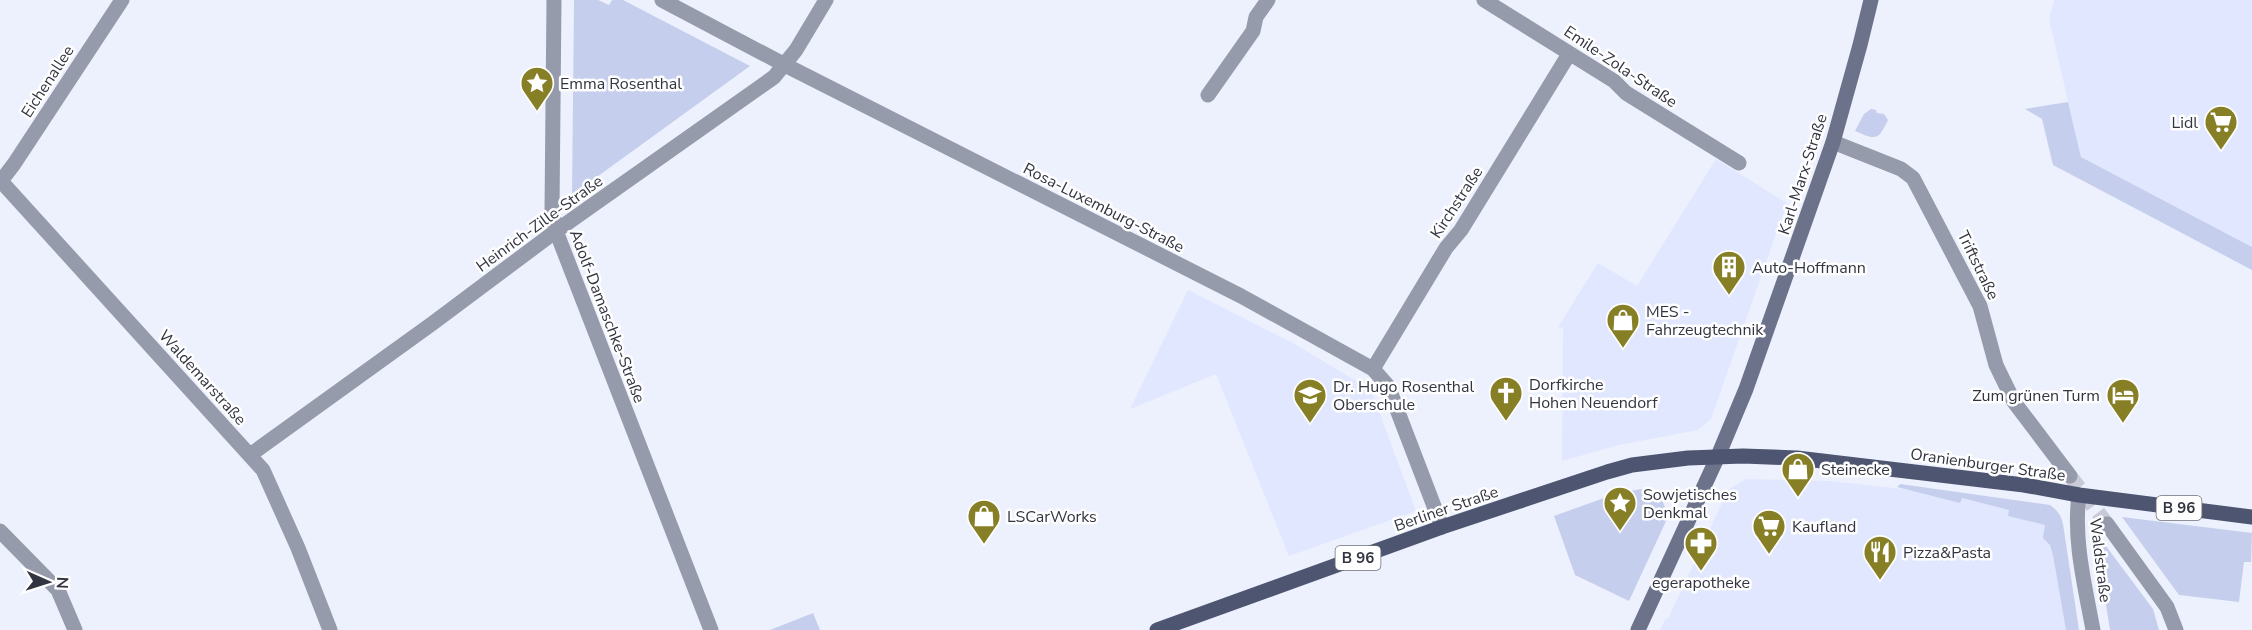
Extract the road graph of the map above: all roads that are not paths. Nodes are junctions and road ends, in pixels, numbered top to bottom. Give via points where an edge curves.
1 (122, 0) edge
2 (554, 0) edge
3 (662, 0) edge
4 (826, 0) edge
5 (1268, 0) edge
6 (1484, 0) edge
7 (1871, 0) edge
8 (1569, 54) junction
9 (785, 65) junction
10 (1208, 95) dead end
11 (1833, 142) junction
12 (1739, 163) dead end
13 (0, 180) edge
14 (556, 231) junction
15 (1373, 369) junction
16 (250, 455) junction
17 (1718, 456) junction
18 (2070, 476) tunnel mouth
19 (2074, 499) junction
20 (2252, 517) edge
21 (2107, 524) tunnel mouth
22 (1442, 527) junction
23 (0, 531) edge
24 (75, 630) edge
25 (330, 630) edge
26 (711, 630) edge
27 (1157, 630) edge
28 (1638, 630) edge
29 (2093, 630) edge
30 (2176, 630) edge

1 - 13 street, Eichenallee
2 - 14 street, Adolf-Damaschke-Straße via 552,210
3 - 9 street, Rosa-Luxemburg-Straße
4 - 9 street, Heinrich-Zille-Straße
5 - 10 street via 1256,17 1253,31
6 - 8 street, Emile-Zola-Straße
7 - 11 main road, Karl-Marx-Straße
8 - 12 street, Emile-Zola-Straße
8 - 15 street, Kirchstraße
9 - 14 street, Heinrich-Zille-Straße via 736,105
9 - 15 street, Rosa-Luxemburg-Straße via 1241,296
11 - 17 main road, Karl-Marx-Straße
11 - 18 street, Triftstraße via 1901,169 1913,178 1980,306 1996,365 2014,402
13 - 16 street, Waldemarstraße
14 - 16 street, Heinrich-Zille-Straße
14 - 26 street, Adolf-Damaschke-Straße
15 - 22 street, Rosa-Luxemburg-Straße via 1388,386
16 - 25 street, Waldemarstraße via 263,470
17 - 19 main road, Oranienburger Straße / B 96 via 1841,462 2024,485
17 - 22 main road, Berliner Straße / B 96 via 1619,468
17 - 28 main road, Karl-Marx-Straße
19 - 20 main road, Oranienburger Straße / B 96 via 2107,498
19 - 29 street, Waldstraße
21 - 30 street via 2167,607
22 - 27 main road, Berliner Straße / B 96
23 - 24 street via 58,590

